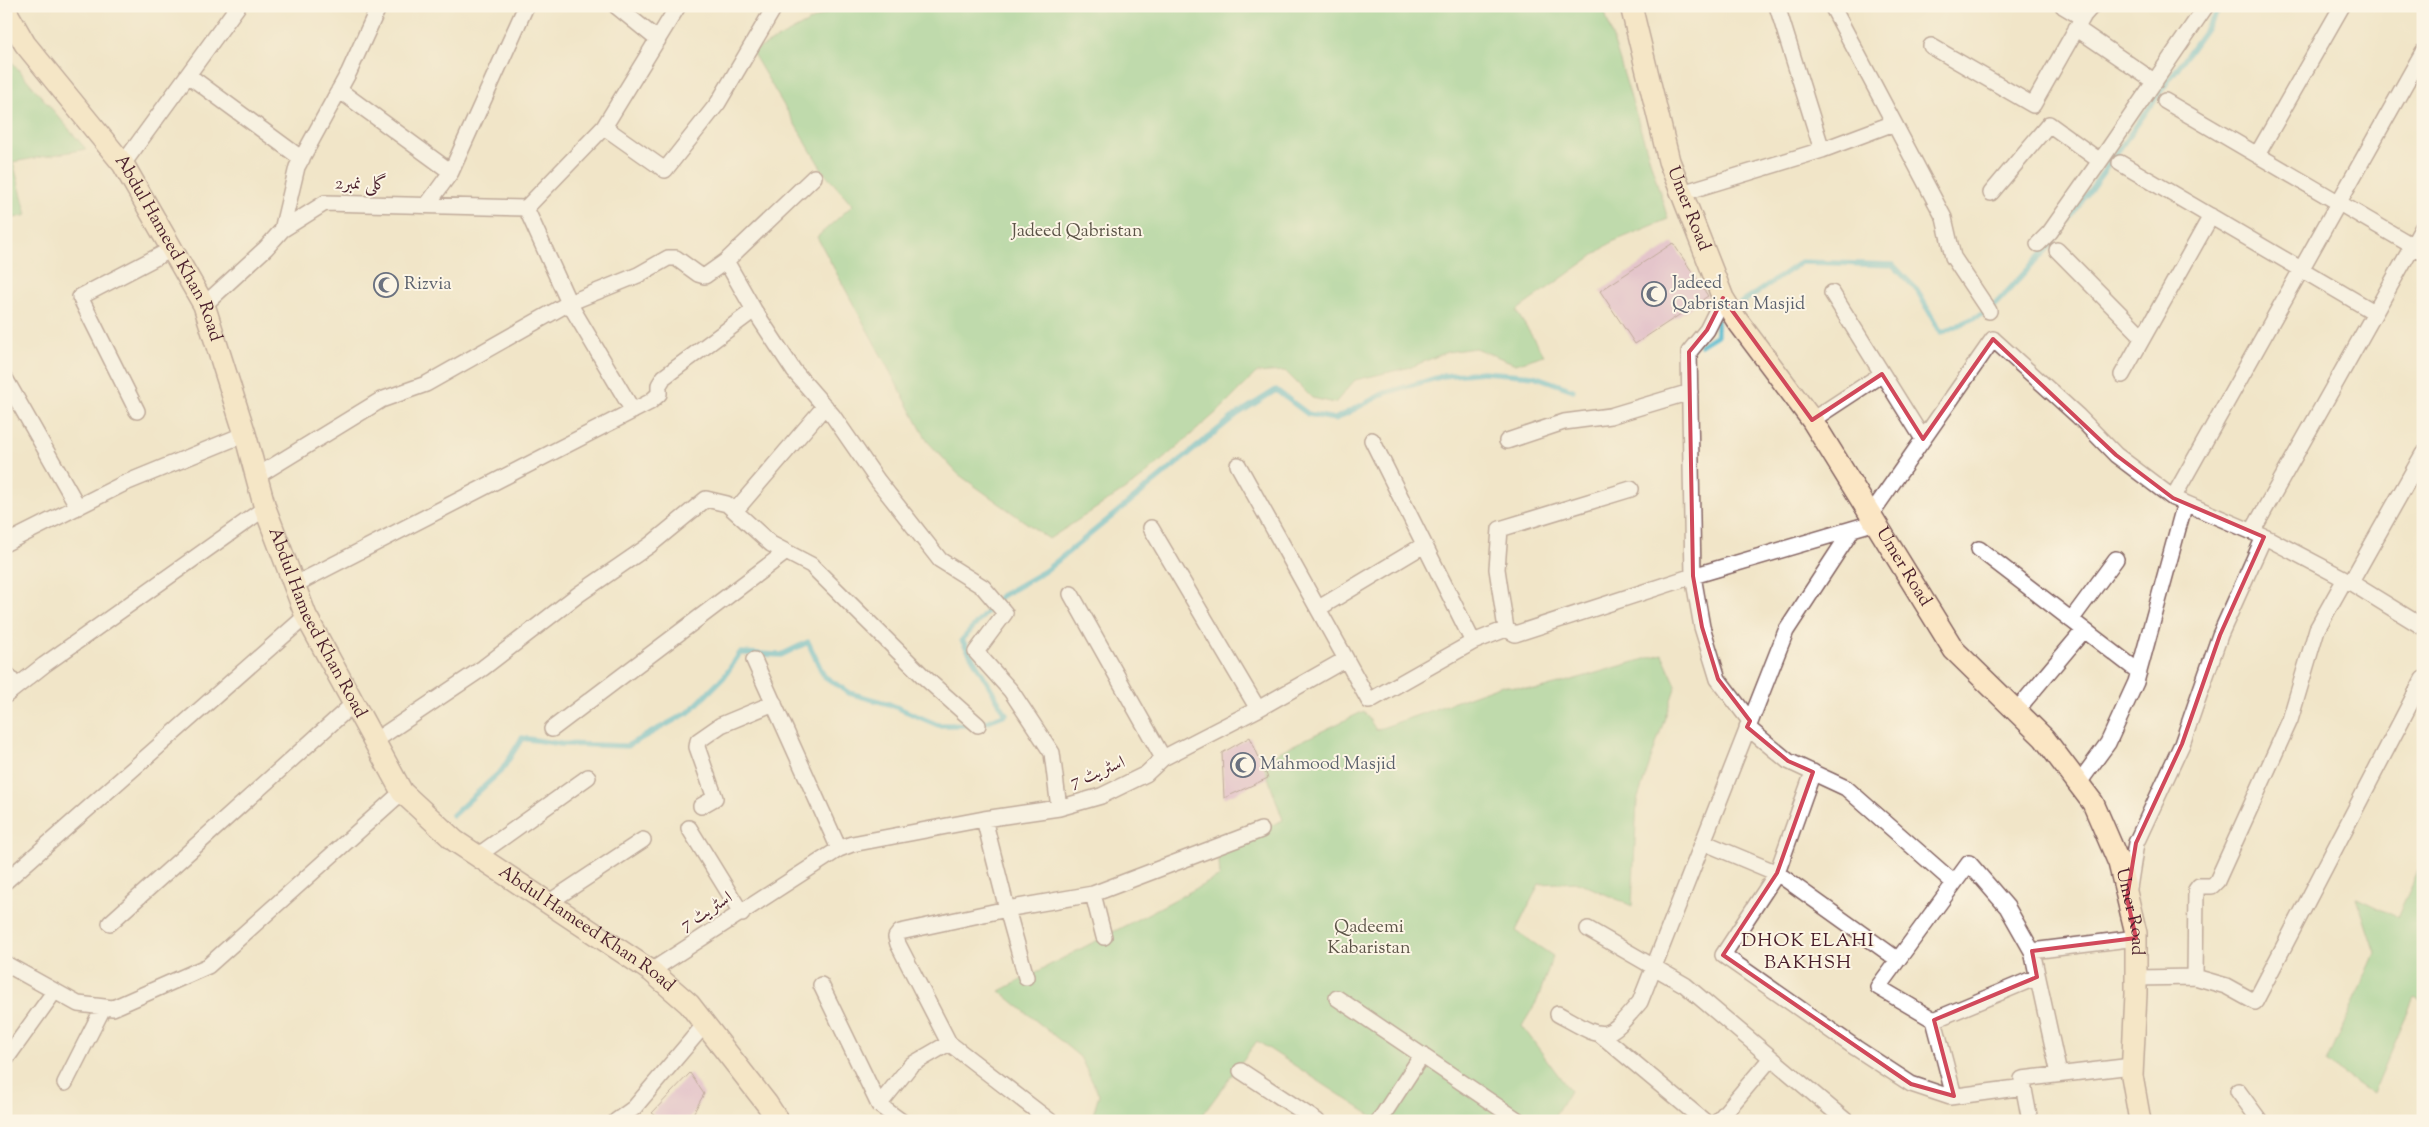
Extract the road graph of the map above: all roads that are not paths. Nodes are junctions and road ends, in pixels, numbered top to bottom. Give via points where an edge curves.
1 (238, 6) edge
2 (379, 6) edge
3 (526, 6) edge
4 (616, 6) edge
5 (678, 6) edge
6 (775, 6) edge
7 (1631, 6) edge
8 (1777, 6) edge
9 (1832, 6) edge
10 (2063, 6) edge
11 (2206, 6) edge
12 (2342, 6) edge
13 (6, 11) edge
14 (2084, 16) edge
15 (658, 40) junction
16 (1931, 46) dead end
17 (2423, 52) edge
18 (188, 75) junction
19 (2154, 82) junction
20 (339, 90) junction
21 (2165, 101) dead end
22 (1894, 123) junction
23 (604, 127) junction
24 (1822, 150) junction
25 (2257, 155) junction
26 (302, 159) junction
27 (2100, 161) junction
28 (2120, 163) dead end
29 (123, 164) junction
30 (451, 172) junction
31 (814, 177) dead end
32 (1682, 193) junction
33 (1991, 193) dead end
34 (2339, 202) junction
35 (427, 205) junction
36 (526, 208) junction
37 (2211, 216) junction
38 (2423, 227) edge
39 (282, 230) junction
40 (2038, 244) dead end
41 (172, 249) junction
42 (2417, 249) edge
43 (2057, 250) dead end
44 (726, 260) junction
45 (2302, 269) junction
46 (1832, 293) dead end
47 (1723, 298) junction
48 (569, 303) junction
49 (204, 305) junction
50 (754, 310) junction
51 (1989, 311) dead end
52 (2374, 312) junction
53 (2143, 337) junction
54 (1882, 374) junction
55 (2122, 375) dead end
56 (6, 380) edge
57 (1690, 392) junction
58 (825, 406) junction
59 (633, 411) junction
60 (137, 412) dead end
61 (1812, 420) junction
62 (245, 434) junction
63 (1923, 439) junction
64 (1372, 440) dead end
65 (1507, 441) dead end
66 (2423, 454) edge
67 (1238, 465) dead end
68 (257, 476) junction
69 (1631, 489) dead end
70 (2179, 500) junction
71 (78, 507) junction
72 (266, 508) junction
73 (735, 511) junction
74 (1874, 518) junction
75 (1152, 528) dead end
76 (1852, 530) junction
77 (2258, 534) junction
78 (6, 543) edge
79 (1424, 545) junction
80 (1979, 549) dead end
81 (786, 552) junction
82 (2116, 559) dead end
83 (1693, 576) junction
84 (2348, 581) junction
85 (296, 584) junction
86 (1071, 594) dead end
87 (1319, 608) junction
88 (306, 616) junction
89 (2072, 620) junction
90 (2422, 625) edge
91 (1506, 629) junction
92 (2084, 630) junction
93 (1473, 642) junction
94 (1346, 659) junction
95 (754, 660) dead end
96 (2139, 672) junction
97 (6, 673) edge
98 (2423, 678) edge
99 (11, 691) edge
100 (774, 702) junction
101 (353, 704) junction
102 (1258, 709) junction
103 (2016, 711) junction
104 (1749, 724) junction
105 (978, 725) dead end
106 (552, 729) dead end
107 (373, 742) junction
108 (1163, 758) junction
109 (1813, 772) junction
110 (588, 776) dead end
111 (2078, 784) junction
112 (402, 792) junction
113 (701, 806) dead end
114 (1059, 808) junction
115 (984, 819) junction
116 (689, 828) dead end
117 (1261, 830) dead end
118 (643, 840) dead end
119 (1703, 842) junction
120 (840, 849) junction
121 (476, 856) junction
122 (1777, 873) junction
123 (6, 881) edge
124 (1954, 883) junction
125 (1093, 894) junction
126 (2127, 898) junction
127 (548, 903) junction
128 (1007, 909) junction
129 (742, 914) junction
130 (110, 923) dead end
131 (1588, 929) dead end
132 (1104, 937) dead end
133 (2136, 938) junction
134 (2032, 951) junction
135 (1898, 959) junction
136 (6, 964) edge
137 (1655, 968) junction
138 (652, 971) junction
139 (1026, 977) dead end
140 (2037, 977) junction
141 (2194, 977) junction
142 (2136, 978) junction
143 (821, 985) dead end
144 (54, 992) junction
145 (1337, 998) dead end
146 (103, 1008) junction
147 (1558, 1014) dead end
148 (1934, 1020) junction
149 (705, 1024) junction
150 (1601, 1035) junction
151 (949, 1043) junction
152 (1422, 1055) junction
153 (1771, 1058) junction
154 (6, 1059) edge
155 (2132, 1066) junction
156 (1241, 1072) dead end
157 (2059, 1074) junction
158 (64, 1083) dead end
159 (2024, 1087) junction
160 (2238, 1091) dead end
161 (1954, 1096) junction
162 (879, 1105) junction
163 (616, 1121) edge
164 (778, 1121) edge
165 (901, 1121) edge
166 (1050, 1121) edge
167 (1317, 1121) edge
168 (1379, 1121) edge
169 (1519, 1121) edge
170 (1704, 1121) edge
171 (1718, 1121) edge
172 (1846, 1121) edge
173 (2030, 1121) edge
174 (2140, 1121) edge
175 (2260, 1121) edge

1 - 18 street
2 - 20 street
3 - 30 street
4 - 15 street
5 - 15 street
6 - 23 street via 718,103 665,170
7 - 32 main road, Umer Road via 1668,161
8 - 24 street
9 - 22 street
10 - 14 street
11 - 19 street
12 - 25 street
13 - 29 main road, Abdul Hameed Khan Road via 25,44
14 - 16 street via 2032,105
14 - 19 street
15 - 23 street
17 - 34 street
18 - 26 street
18 - 29 street
19 - 27 street
20 - 26 street
20 - 30 street
21 - 25 street
22 - 24 street
22 - 51 street via 1944,218 1953,257
23 - 36 street
24 - 32 street
25 - 34 street
26 - 39 street via 297,167
27 - 33 street via 2049,124
27 - 40 street
28 - 37 street
29 - 41 main road, Abdul Hameed Khan Road
30 - 35 street
31 - 44 street
32 - 47 main road, Umer Road
34 - 42 street
34 - 45 street
35 - 36 street, گلی نمبر2
35 - 39 street, گلی نمبر2 via 325,203
36 - 48 street
37 - 45 street
37 - 53 street
38 - 42 street
39 - 49 street, گلی نمبر2
41 - 49 main road, Abdul Hameed Khan Road
41 - 60 street via 80,297
42 - 52 street
43 - 53 street
44 - 48 street via 705,276 676,258 668,258 638,275
44 - 50 street
45 - 52 street
45 - 70 street
46 - 54 street
47 - 57 street via 1707,330 1689,352
47 - 61 main road, Umer Road
48 - 59 street
48 - 68 street via 426,384 381,400
49 - 62 main road, Abdul Hameed Khan Road
50 - 58 street via 794,371
50 - 59 street via 664,377 656,398
52 - 77 street
53 - 55 street
54 - 61 street
54 - 63 street
56 - 71 street
57 - 65 street via 1610,416 1564,422
57 - 83 street
58 - 73 street
58 - 114 street via 940,560 983,587 1005,613 976,652 1012,691 1052,753
59 - 85 street
61 - 74 main road, Umer Road
62 - 68 main road, Abdul Hameed Khan Road
62 - 71 street via 123,484
63 - 70 street via 1993,339 2116,455
63 - 74 street
64 - 79 street
66 - 84 street
67 - 87 street
68 - 72 main road, Abdul Hameed Khan Road
69 - 91 street via 1500,529 1497,569
70 - 77 street
70 - 96 street
71 - 78 street
72 - 85 main road, Abdul Hameed Khan Road
72 - 99 street
73 - 81 street via 771,544
73 - 107 street via 727,504 706,499 650,545 579,594 483,668
74 - 76 street
74 - 103 main road, Umer Road via 1954,650
75 - 102 street
76 - 83 street
76 - 104 street via 1786,631
77 - 84 street
77 - 126 street via 2182,744 2136,843
79 - 87 street
79 - 93 street
80 - 89 street
81 - 105 street via 810,565
81 - 106 street
82 - 89 street
83 - 91 street via 1514,634
83 - 104 street via 1702,628 1718,679
84 - 90 street
84 - 141 street via 2317,629 2290,720 2217,881 2212,886 2199,886 2196,890
85 - 88 main road, Abdul Hameed Khan Road
86 - 108 street
87 - 94 street
88 - 101 main road, Abdul Hameed Khan Road
88 - 123 street
89 - 92 street
91 - 93 street
92 - 96 street
92 - 103 street
93 - 94 street via 1369,701
94 - 102 street, اسٹریٹ 7
95 - 100 street
96 - 111 street via 2108,743
97 - 99 street
98 - 141 street via 2255,1002 2226,986
100 - 113 street via 721,725 698,741 697,747 715,798
100 - 120 street
101 - 107 main road, Abdul Hameed Khan Road
101 - 130 street
102 - 108 street, اسٹریٹ 7
103 - 111 main road, Umer Road via 2044,738
104 - 109 street via 1788,761
104 - 119 street
107 - 112 main road, Abdul Hameed Khan Road
108 - 114 street, اسٹریٹ 7 via 1146,774 1101,796
109 - 122 street
109 - 124 street via 1846,788
110 - 121 street
111 - 126 main road, Umer Road via 2093,803 2119,863
112 - 121 main road, Abdul Hameed Khan Road via 455,842
112 - 146 street via 208,966 131,1001
114 - 115 street, اسٹریٹ 7
115 - 120 street, اسٹریٹ 7
115 - 128 street
116 - 129 street
117 - 125 street
118 - 127 street
119 - 122 street
119 - 137 street
120 - 129 street, اسٹریٹ 7
121 - 127 main road, Abdul Hameed Khan Road
122 - 135 street
122 - 161 street via 1723,955 1911,1084
124 - 134 street via 1969,863 2006,907
124 - 135 street
125 - 128 street
125 - 132 street
126 - 133 main road, Umer Road
127 - 138 main road, Abdul Hameed Khan Road
128 - 139 street
128 - 151 street via 900,932 896,937
129 - 138 street, اسٹریٹ 7
131 - 137 street
133 - 134 street
133 - 142 main road, Umer Road
134 - 140 street
135 - 148 street via 1878,987
136 - 144 street
137 - 150 street via 1640,1002 1616,1030
137 - 153 street via 1685,985
138 - 149 main road, Abdul Hameed Khan Road via 689,1004
140 - 148 street
140 - 157 street
141 - 142 street
142 - 155 main road, Umer Road
143 - 162 street
144 - 146 street via 78,1004
144 - 154 street
145 - 152 street
146 - 158 street
147 - 150 street
148 - 161 street
149 - 163 street via 634,1108
149 - 164 main road, Abdul Hameed Khan Road
150 - 170 street
151 - 162 street via 911,1065
151 - 166 street
152 - 168 street
152 - 169 street
153 - 171 street
153 - 172 street
155 - 157 street
155 - 174 main road, Umer Road
156 - 167 street
157 - 159 street via 2022,1079
159 - 161 street
159 - 173 street
160 - 175 street
162 - 165 street

